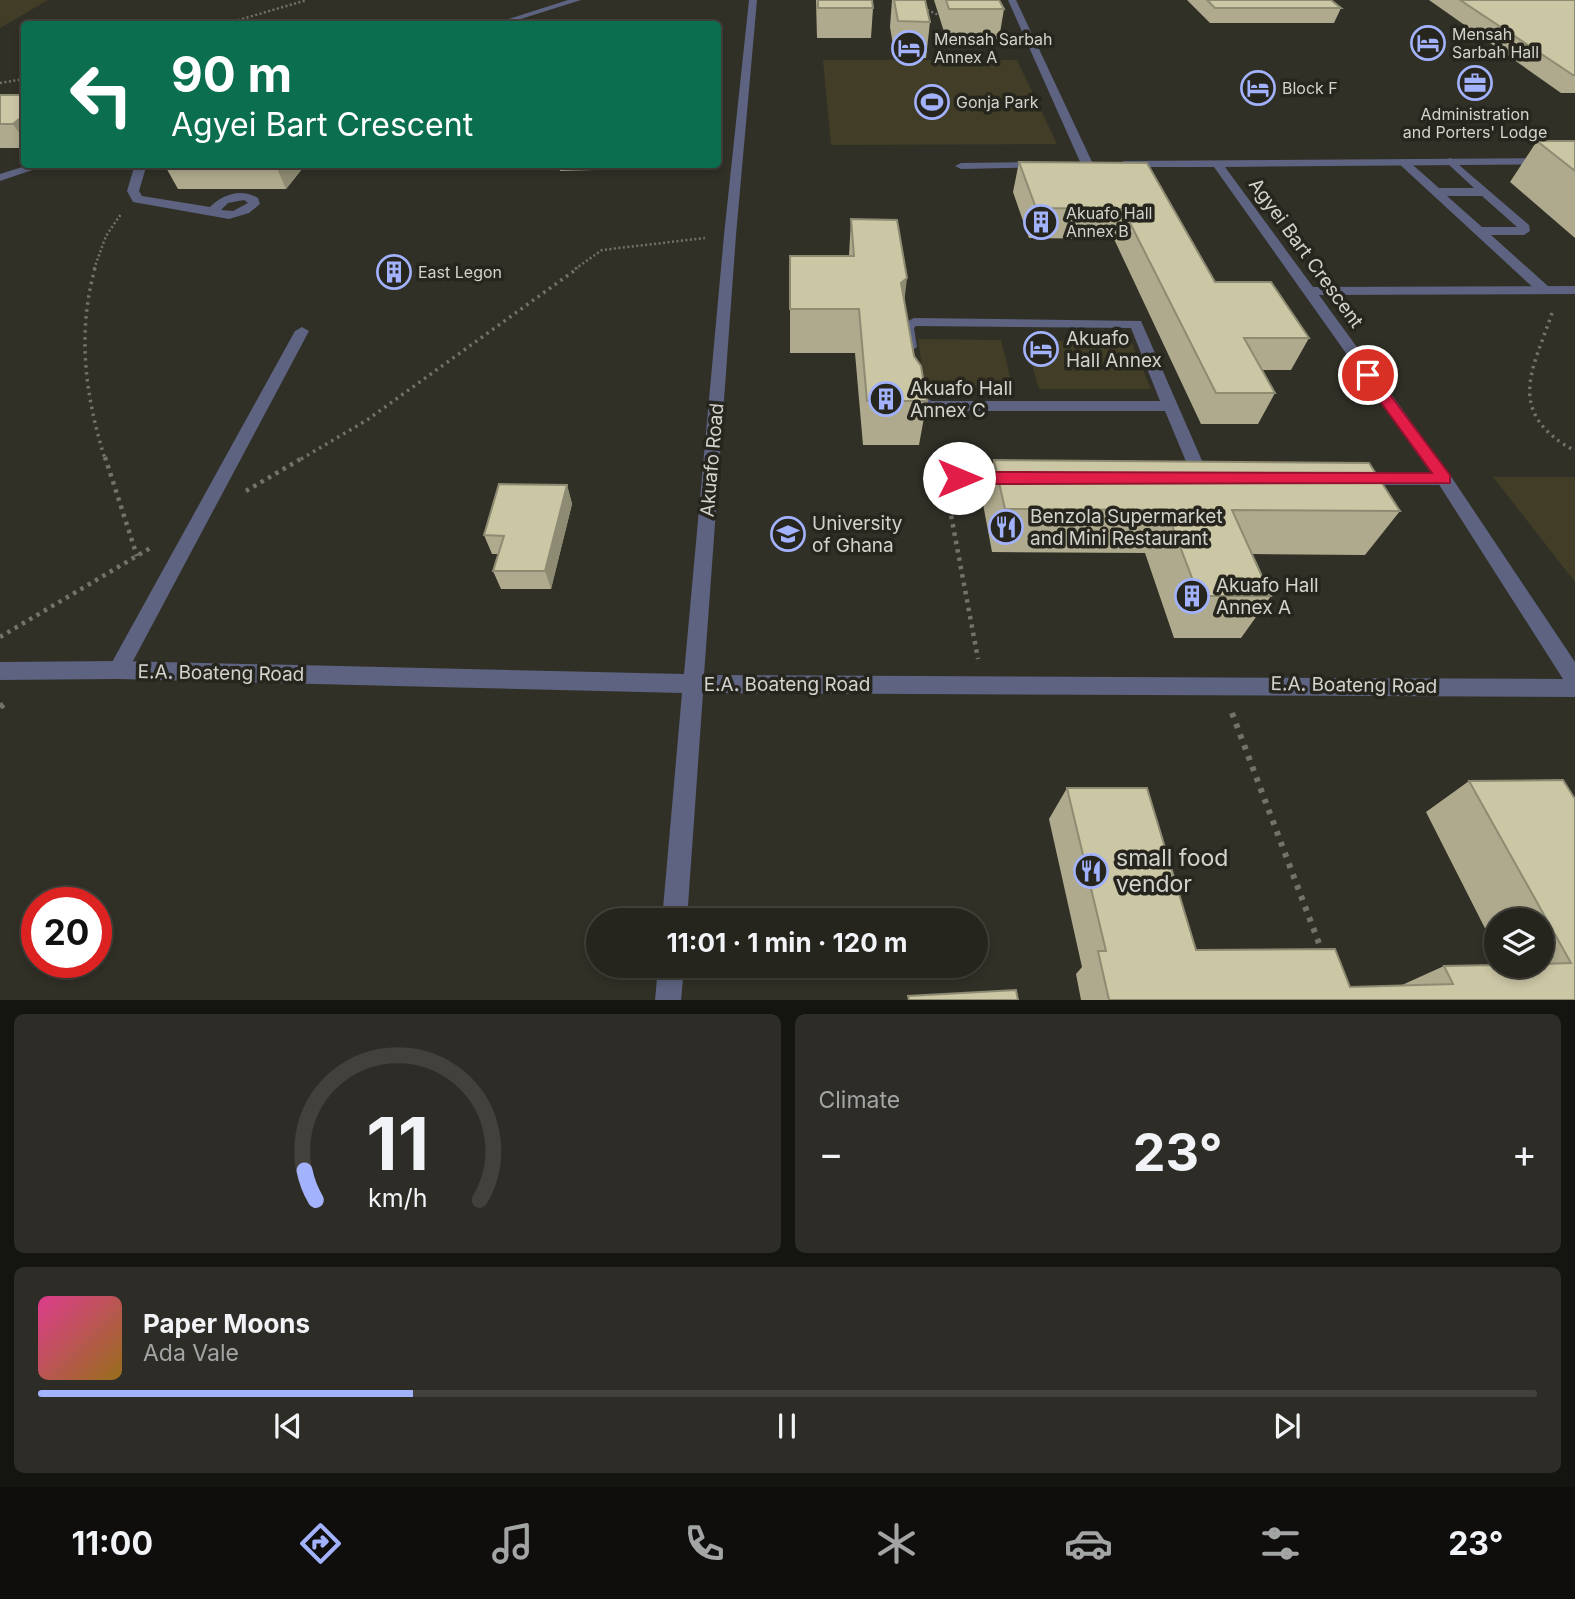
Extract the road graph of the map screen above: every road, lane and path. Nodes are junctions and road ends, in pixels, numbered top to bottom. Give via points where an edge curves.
1 (307, 0) edge
2 (578, 0) edge
3 (753, 0) edge
4 (919, 0) edge
5 (1012, 0) edge
6 (944, 17) edge
7 (235, 21) edge
8 (507, 21) edge
9 (21, 80) edge
10 (0, 83) edge
11 (1402, 161) junction
12 (1451, 161) junction
13 (1575, 161) edge
14 (1216, 162) junction
15 (1059, 164) edge
16 (1073, 164) edge
17 (1087, 164) junction
18 (1100, 164) edge
19 (1112, 164) edge
20 (961, 166) dead end
21 (32, 168) edge
22 (140, 168) edge
23 (0, 178) edge
24 (1436, 192) junction
25 (1484, 192) junction
26 (137, 199) junction
27 (213, 211) dead end
28 (1479, 232) junction
29 (730, 235) junction
30 (1544, 290) junction
31 (1575, 290) edge
32 (1307, 291) junction
33 (302, 331) dead end
34 (1170, 406) junction
35 (1575, 451) edge
36 (959, 478) joint
37 (1026, 478) edge
38 (1201, 479) edge
39 (1336, 479) edge
40 (1444, 479) junction
41 (199, 519) junction
42 (137, 556) junction
43 (0, 637) edge
44 (118, 670) junction
45 (0, 671) edge
46 (1575, 680) edge
47 (695, 684) junction
48 (982, 684) junction
49 (1222, 684) junction
50 (1575, 688) edge
51 (675, 908) edge
52 (1326, 962) edge
53 (670, 978) edge
54 (668, 1000) edge

1 - 7 path
2 - 8 street
3 - 29 street, Akuafo Road
4 - 6 path via 923,8
5 - 17 street
9 - 10 path
11 - 12 street
11 - 14 street
11 - 24 street
12 - 13 street
12 - 25 street
14 - 19 street
14 - 32 street, Agyei Bart Crescent
15 - 20 street
16 - 17 street
17 - 18 street
21 - 23 street
22 - 26 street via 133,191
24 - 25 street
24 - 28 street
25 - 28 street via 1525,230
26 - 27 street
26 - 42 path via 110,225 88,283 83,334 87,394
28 - 30 street
29 - 41 path via 602,250 367,420
29 - 47 street, Akuafo Road
30 - 31 street
30 - 32 street
30 - 35 path via 1552,314 1530,366 1527,398 1552,439
32 - 40 street, Agyei Bart Crescent
33 - 41 street
34 - 34 street via 1136,324 915,322 906,326 918,400 928,406
34 - 38 street
36 - 37 street
36 - 48 path via 946,484 946,492
39 - 40 street
40 - 46 street, Agyei Bart Crescent
41 - 42 path
41 - 44 street
42 - 43 path
44 - 45 street, E.A. Boateng Road
44 - 47 street, E.A. Boateng Road
47 - 48 street, E.A. Boateng Road
47 - 51 street, Akuafo Road
48 - 49 street, E.A. Boateng Road
49 - 50 street, E.A. Boateng Road
49 - 52 path
53 - 54 street

